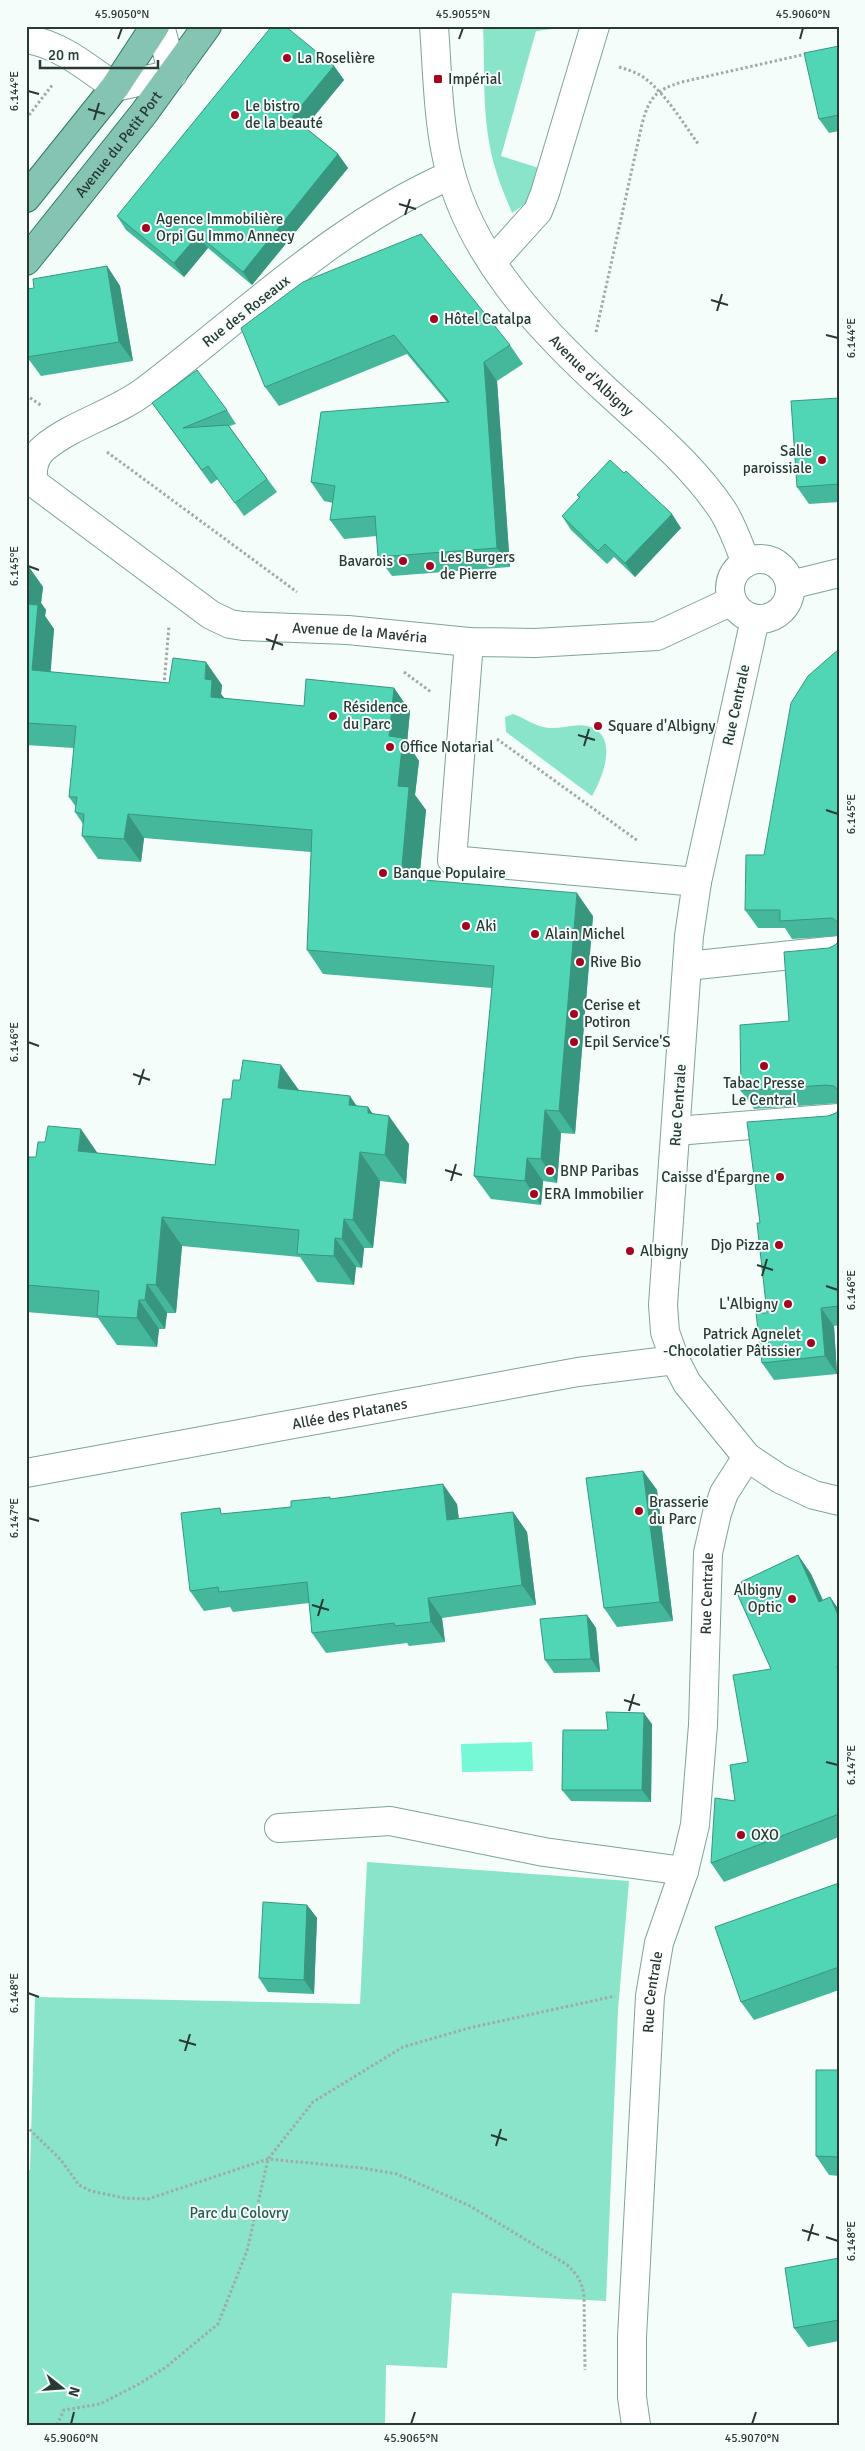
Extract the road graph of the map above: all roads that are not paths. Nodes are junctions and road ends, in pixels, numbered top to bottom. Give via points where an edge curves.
1 (156, 26) edge
2 (160, 26) edge
3 (207, 26) edge
4 (434, 26) edge
5 (595, 26) edge
6 (26, 39) edge
7 (173, 74) junction
8 (115, 87) junction
9 (451, 174) junction
10 (26, 198) edge
11 (26, 261) edge
12 (492, 262) junction
13 (43, 449) joint
14 (746, 563) junction
15 (839, 573) edge
16 (790, 585) junction
17 (732, 601) junction
18 (755, 619) junction
19 (469, 642) junction
20 (697, 882) junction
21 (839, 950) edge
22 (687, 966) junction
23 (839, 1118) edge
24 (676, 1131) junction
25 (674, 1360) junction
26 (747, 1457) junction
27 (26, 1473) edge
28 (839, 1501) edge
29 (279, 1828) dead end
30 (684, 1871) junction
31 (636, 2425) edge

1 - 8 main road
2 - 7 street
3 - 7 main road, Avenue du Petit Port
4 - 9 street, Avenue d'Albigny via 446,156
5 - 12 street via 546,193 538,211
6 - 8 street via 36,40 73,57
7 - 8 street
7 - 11 main road, Avenue du Petit Port
8 - 10 main road
9 - 12 street, Avenue d'Albigny via 464,211
9 - 13 street, Rue des Roseaux via 344,233 143,392 74,428
12 - 14 street, Avenue d'Albigny via 534,315 587,372 675,453 697,478 723,511
13 - 19 street, Avenue de la Mavéria via 37,456 33,471 37,486 211,615 230,624 348,630
14 - 16 street via 759,559 774,562 785,572
14 - 17 street via 733,575
15 - 16 street
16 - 18 street via 789,599 781,611 768,618
17 - 18 street via 741,612
17 - 19 street, Avenue de la Mavéria via 657,636 535,643
18 - 20 street, Rue Centrale
19 - 20 street via 452,860
20 - 22 street, Rue Centrale
21 - 22 street
22 - 24 street, Rue Centrale
23 - 24 street
24 - 25 street, Rue Centrale via 663,1305 665,1332
25 - 26 street, Rue Centrale via 687,1383
25 - 27 street, Allée des Platanes via 578,1372
26 - 28 street via 814,1495
26 - 30 street, Rue Centrale via 724,1493 708,1553 702,1735 695,1825
29 - 30 street via 390,1821 544,1852
30 - 31 street, Rue Centrale via 659,1943 650,1996 632,2337 632,2397

